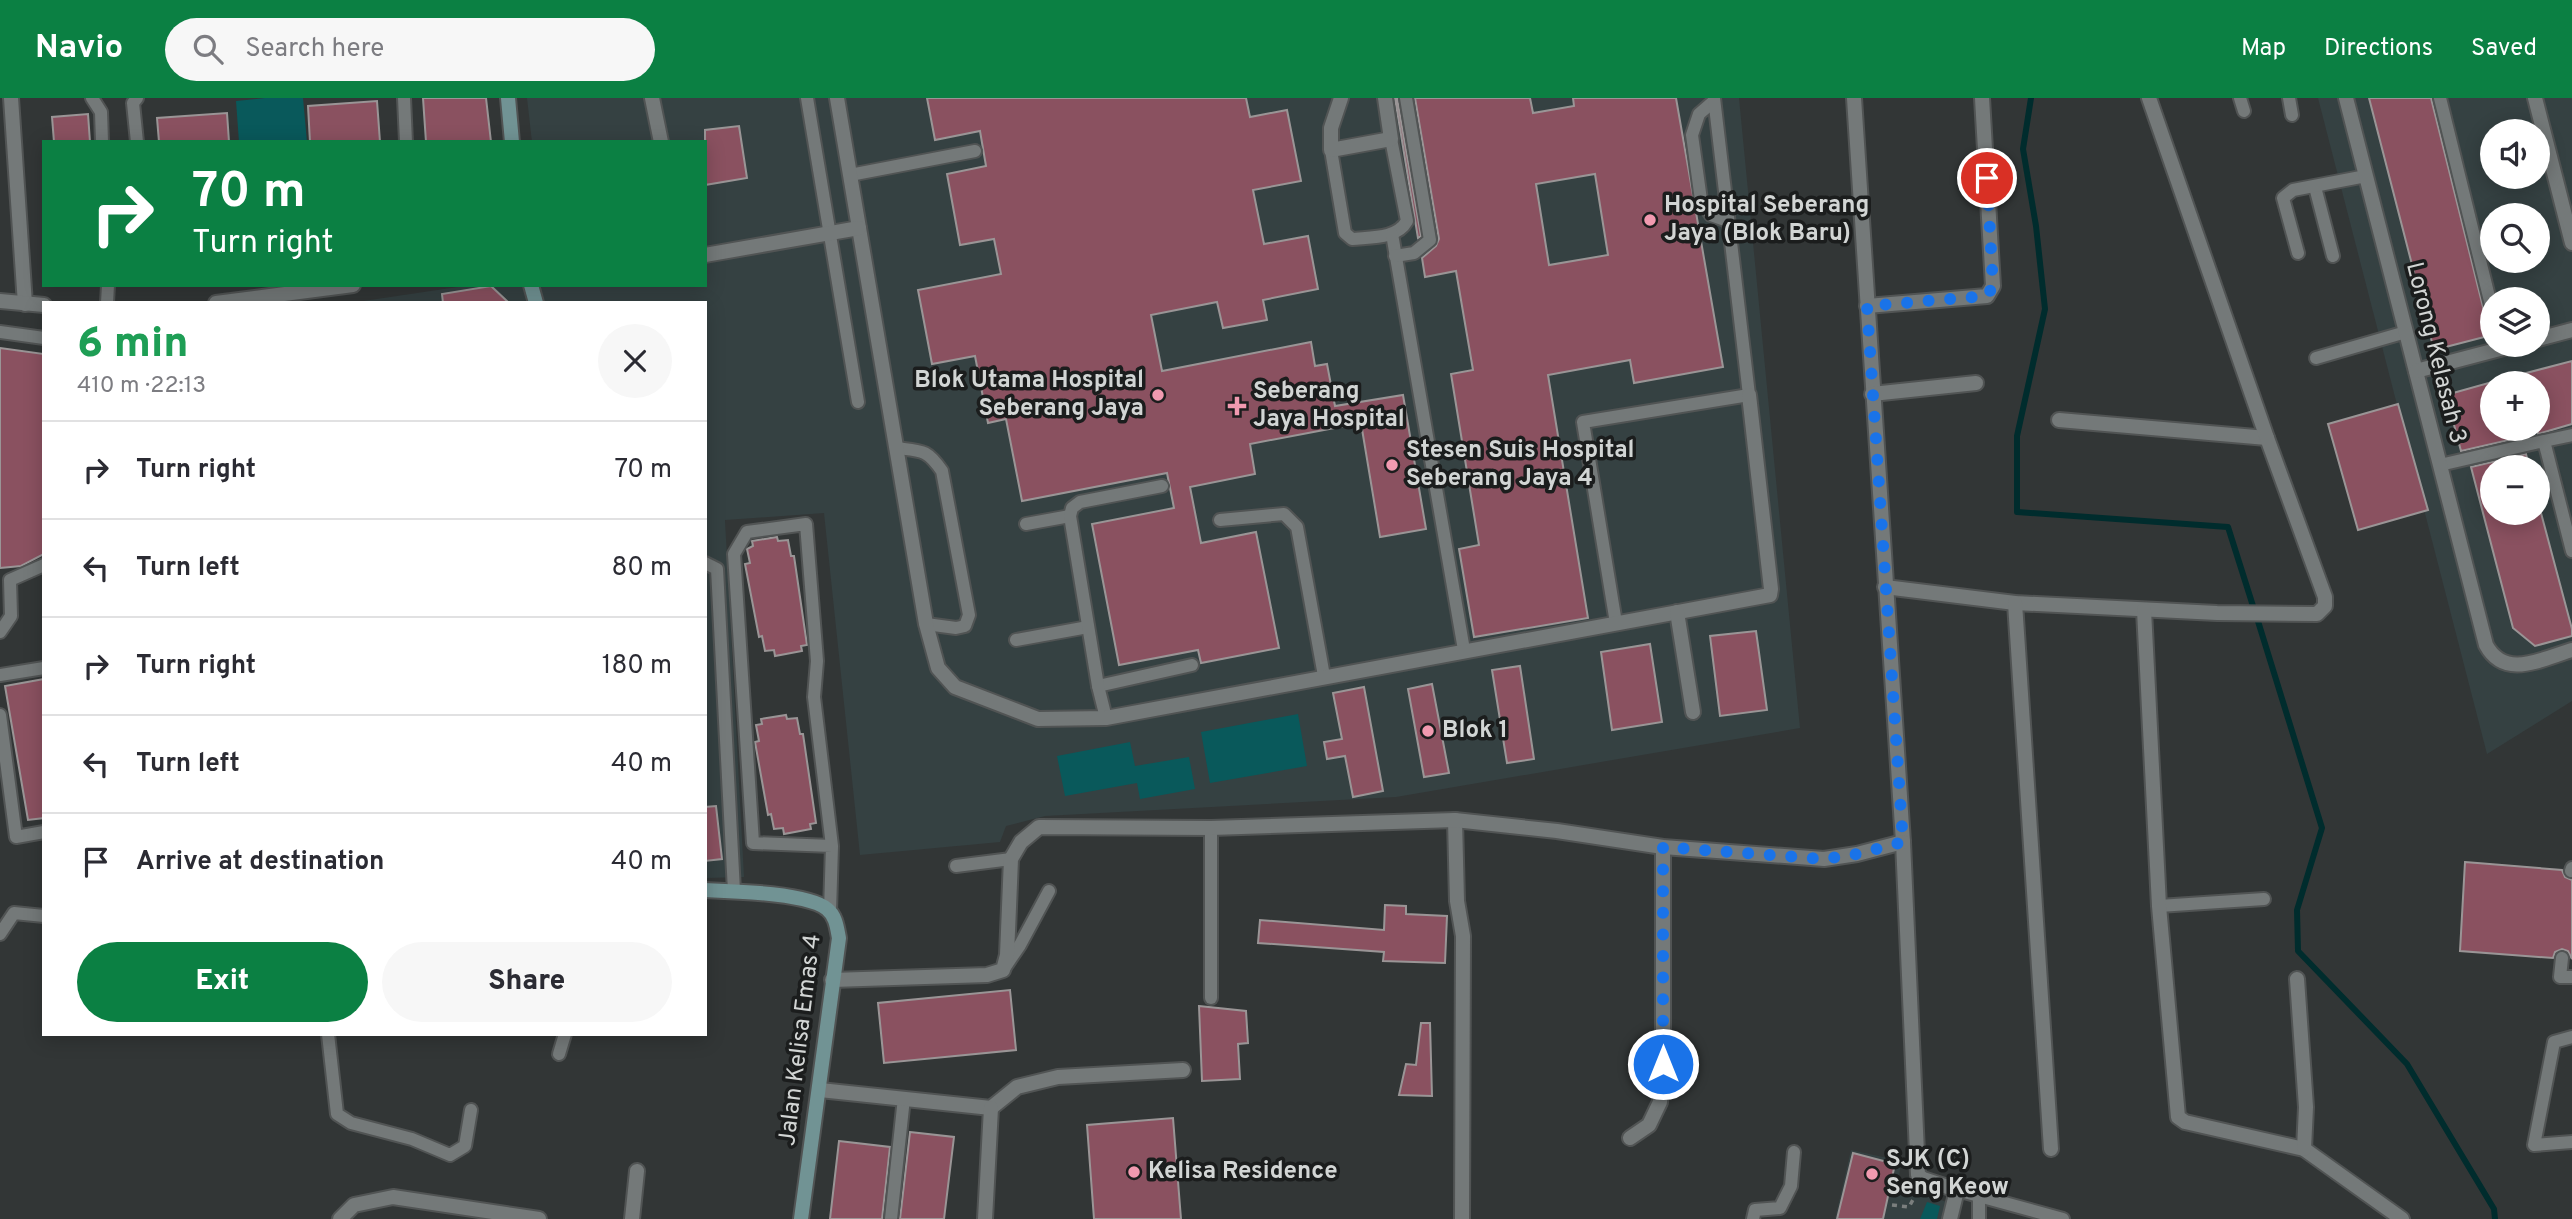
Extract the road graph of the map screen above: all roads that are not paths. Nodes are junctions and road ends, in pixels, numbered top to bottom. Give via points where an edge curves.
1 (11, 98) edge
2 (92, 98) edge
3 (137, 98) edge
4 (404, 98) edge
5 (508, 98) edge
6 (652, 98) edge
7 (807, 98) edge
8 (837, 98) edge
9 (1341, 98) edge
10 (1385, 98) edge
11 (1406, 98) edge
12 (1854, 98) edge
13 (1982, 98) edge
14 (2149, 98) edge
15 (2289, 98) edge
16 (2346, 98) edge
17 (2440, 98) edge
18 (2535, 98) edge
19 (1714, 99) edge
20 (2292, 115) dead end
21 (1391, 139) junction
22 (102, 140) edge
23 (137, 140) edge
24 (406, 140) edge
25 (512, 140) edge
26 (661, 140) edge
27 (975, 150) dead end
28 (1331, 150) junction
29 (850, 174) junction
30 (2366, 176) junction
31 (2315, 187) junction
32 (2567, 202) edge
33 (1728, 221) junction
34 (859, 228) junction
35 (829, 233) junction
36 (1392, 234) junction
37 (2572, 243) edge
38 (2298, 253) dead end
39 (707, 255) edge
40 (1395, 256) junction
41 (2333, 256) dead end
42 (340, 287) edge
43 (2487, 287) edge
44 (0, 301) edge
45 (244, 301) edge
46 (25, 304) junction
47 (42, 305) edge
48 (1867, 306) junction
49 (2572, 330) edge
50 (0, 332) edge
51 (2406, 332) junction
52 (2550, 336) edge
53 (42, 338) edge
54 (2480, 353) edge
55 (2316, 358) dead end
56 (2416, 371) junction
57 (1976, 383) dead end
58 (1872, 394) junction
59 (1749, 395) junction
60 (858, 402) dead end
61 (2059, 420) dead end
62 (2572, 435) edge
63 (2267, 438) junction
64 (2550, 439) edge
65 (2540, 441) edge
66 (2544, 441) edge
67 (896, 448) junction
68 (2440, 466) junction
69 (1162, 486) dead end
70 (1070, 516) junction
71 (1220, 520) dead end
72 (1026, 524) dead end
73 (2572, 551) edge
74 (707, 564) edge
75 (42, 566) edge
76 (1885, 587) junction
77 (2015, 603) junction
78 (2144, 610) junction
79 (1677, 612) junction
80 (1616, 623) junction
81 (926, 624) junction
82 (1088, 627) junction
83 (0, 632) edge
84 (1016, 640) dead end
85 (1464, 650) junction
86 (2572, 650) edge
87 (1192, 665) dead end
88 (42, 668) edge
89 (0, 675) edge
90 (1324, 676) junction
91 (1098, 685) junction
92 (1692, 712) dead end
93 (0, 715) edge
94 (1106, 718) junction
95 (1455, 820) junction
96 (1211, 828) junction
97 (42, 832) edge
98 (1903, 842) junction
99 (832, 846) junction
100 (1663, 847) junction
101 (1011, 859) junction
102 (956, 866) dead end
103 (707, 890) edge
104 (734, 891) junction
105 (1049, 891) dead end
106 (2264, 899) dead end
107 (2159, 906) junction
108 (830, 911) junction
109 (42, 916) edge
110 (0, 934) edge
111 (2562, 958) dead end
112 (1003, 970) junction
113 (2572, 977) edge
114 (2297, 979) dead end
115 (832, 980) junction
116 (1211, 998) dead end
117 (328, 1036) edge
118 (564, 1036) edge
119 (2572, 1037) edge
120 (559, 1054) dead end
121 (1183, 1070) dead end
122 (820, 1090) junction
123 (904, 1098) junction
124 (991, 1108) junction
125 (471, 1110) dead end
126 (1630, 1138) dead end
127 (2572, 1142) edge
128 (2051, 1149) dead end
129 (2304, 1149) junction
130 (1794, 1152) dead end
131 (637, 1171) dead end
132 (1957, 1190) junction
133 (1979, 1196) junction
134 (355, 1212) edge
135 (462, 1213) edge
136 (340, 1219) edge
137 (539, 1219) edge
138 (632, 1219) edge
139 (801, 1219) edge
140 (891, 1219) edge
141 (985, 1219) edge
142 (1462, 1219) edge
143 (1753, 1219) edge
144 (1950, 1219) edge
145 (1979, 1219) edge
146 (2063, 1219) edge
147 (2402, 1219) edge

1 - 46 street
2 - 22 lane via 101,112
3 - 23 lane via 133,103
4 - 24 lane
5 - 25 street
6 - 26 street
7 - 35 lane
8 - 29 street
9 - 28 street via 1331,128
10 - 21 street
11 - 40 lane via 1430,240 1414,253
12 - 48 street
13 - 48 street via 1993,286 1987,296
14 - 63 street
15 - 20 lane
16 - 30 street, Lorong Kelasah 3
17 - 43 lane
18 - 32 street
19 - 33 lane
19 - 33 lane via 1699,114 1692,135 1701,200 1711,215
21 - 28 street
21 - 36 lane via 1407,221 1402,230
27 - 29 lane
28 - 36 lane via 1345,233 1352,240
29 - 34 street
30 - 31 lane
30 - 51 street, Lorong Kelasah 3
31 - 38 lane via 2283,198
31 - 41 lane
32 - 37 street
33 - 59 lane
34 - 35 street
34 - 67 street
35 - 39 street
35 - 60 lane
36 - 40 lane
40 - 85 lane
42 - 45 street
44 - 46 street
46 - 47 street
48 - 58 street
49 - 52 street
50 - 53 lane
51 - 55 lane
51 - 56 street, Lorong Kelasah 3
54 - 56 street
56 - 68 street, Lorong Kelasah 3
57 - 58 street
58 - 76 street
59 - 79 street via 1770,594
59 - 80 lane via 1583,422
61 - 63 street
62 - 64 lane
63 - 78 street via 2325,606 2317,614
65 - 68 lane
66 - 73 lane
67 - 81 street
67 - 81 lane via 932,456 942,471 970,615 965,626 956,628
68 - 86 street, Lorong Kelasah 3 via 2493,659 2513,667
69 - 70 lane via 1080,502
70 - 72 lane
70 - 82 lane
71 - 90 lane via 1283,514 1297,527
74 - 104 lane via 717,569
75 - 83 lane via 10,580 11,616
76 - 77 street
76 - 98 street
77 - 78 street
77 - 128 street
78 - 107 street
79 - 80 street
79 - 92 street
80 - 85 street
81 - 94 street via 938,668 956,687 1038,719
82 - 84 lane
82 - 91 lane
85 - 90 street
87 - 91 lane
88 - 89 lane
90 - 94 street
91 - 94 lane
93 - 97 lane via 16,836
95 - 96 street
95 - 100 street
95 - 142 street via 1457,901 1463,936
96 - 101 street via 1039,827 1021,842
96 - 116 lane
98 - 100 street via 1824,859
98 - 132 street via 1918,1175
99 - 99 lane via 753,843 734,554 747,532 806,524 817,661 814,697
99 - 108 lane
100 - 126 street via 1660,1102 1649,1125
101 - 102 lane
101 - 112 street
103 - 104 street, Jalan Kelisa Emas 4
104 - 108 street, Jalan Kelisa Emas 4 via 817,902
105 - 112 lane
106 - 107 lane
107 - 129 street via 2178,1117
108 - 115 street, Jalan Kelisa Emas 4 via 839,938
109 - 110 lane via 14,914
111 - 113 lane via 2560,977
112 - 115 street via 987,975
114 - 129 street via 2306,1107
115 - 122 street, Jalan Kelisa Emas 4
117 - 125 lane via 337,1114 351,1124 412,1139 450,1155 465,1146
118 - 120 lane
119 - 127 lane via 2554,1042 2534,1145
121 - 124 street via 1058,1077 1017,1087
122 - 123 street
122 - 139 street, Jalan Kelisa Emas 4
123 - 124 street
123 - 140 lane
124 - 141 street
129 - 147 street
130 - 143 lane via 1791,1186 1780,1208 1755,1210
131 - 138 street
132 - 133 lane
132 - 144 street
133 - 145 lane
133 - 146 lane
134 - 135 street via 393,1196
134 - 136 street
135 - 137 street

